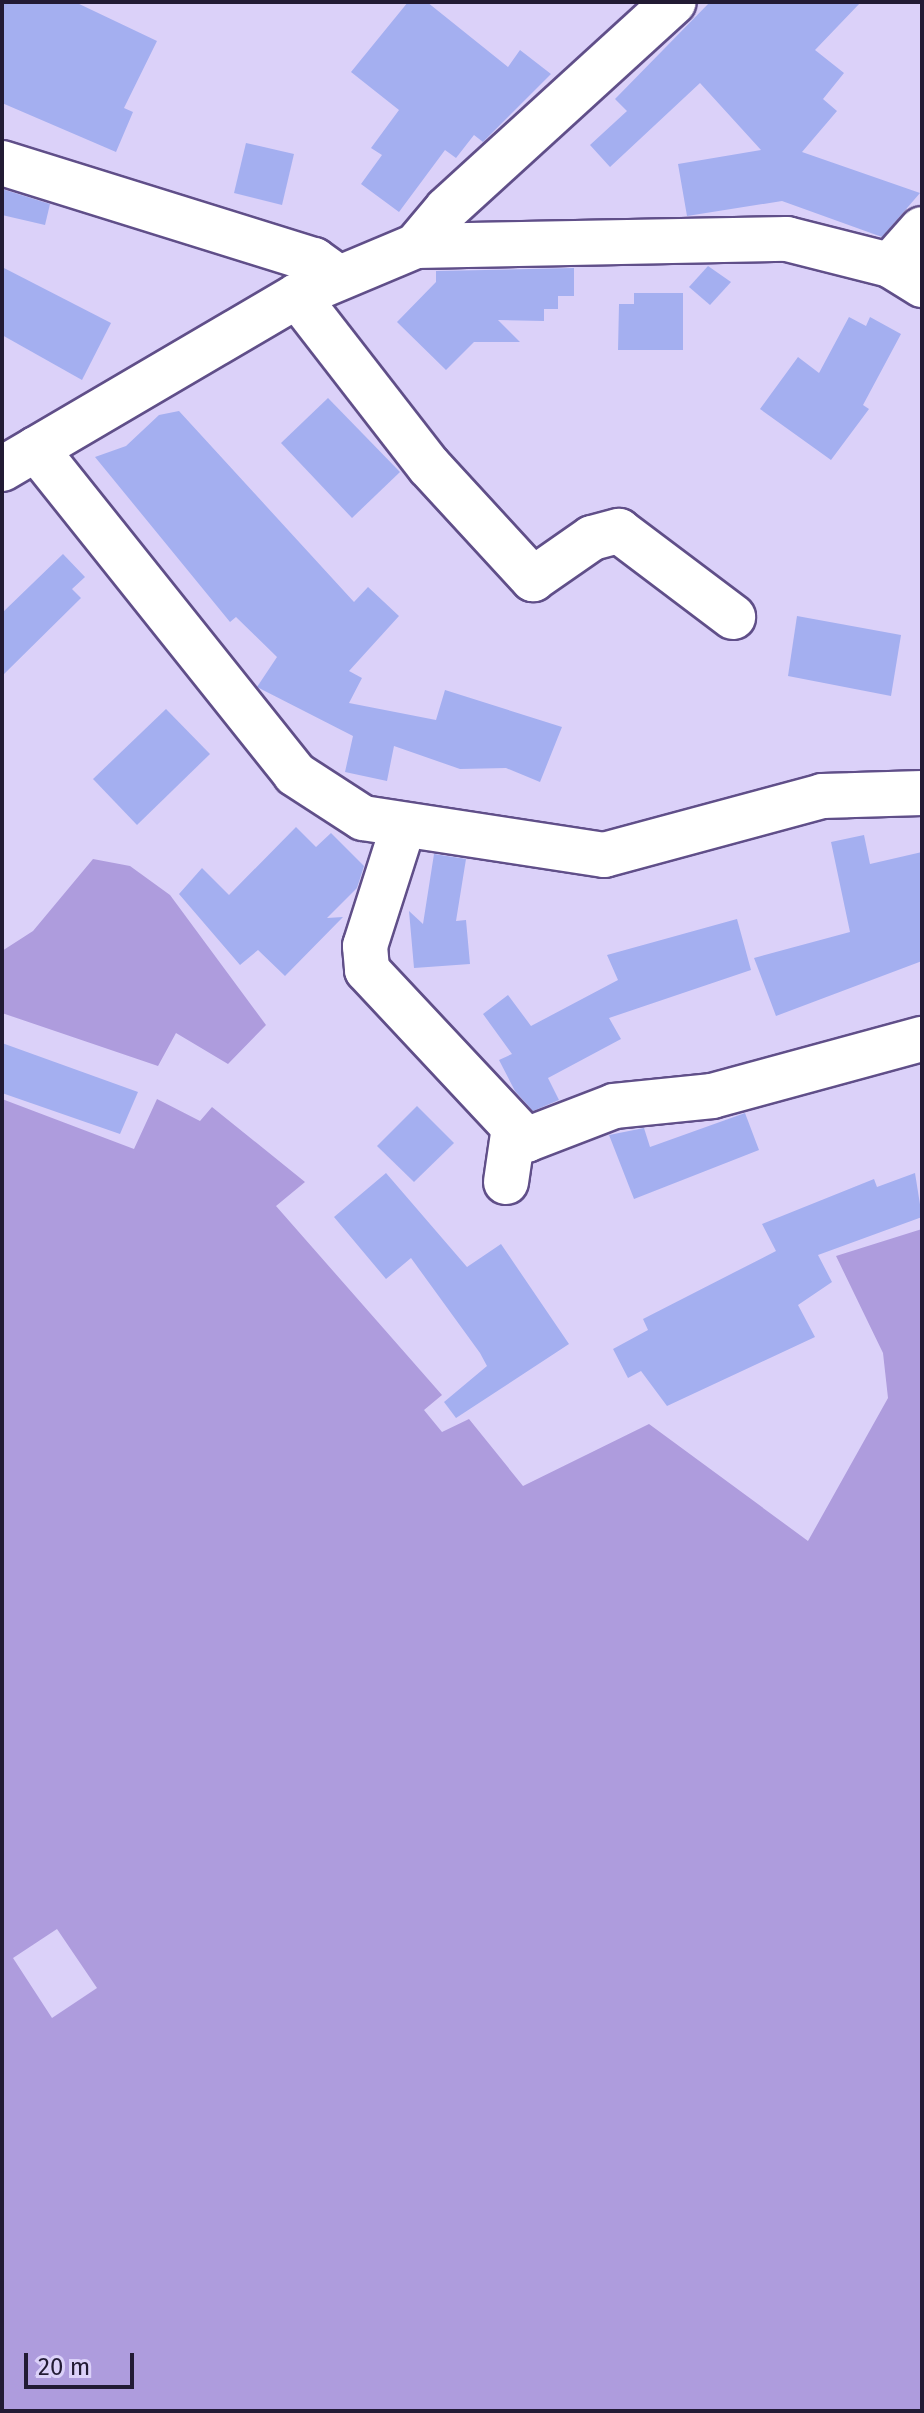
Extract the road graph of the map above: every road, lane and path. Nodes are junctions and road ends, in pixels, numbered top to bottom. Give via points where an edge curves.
1 (674, 2) edge
2 (2, 163) edge
3 (922, 229) edge
4 (416, 246) junction
5 (906, 275) edge
6 (336, 276) junction
7 (297, 296) junction
8 (19, 459) edge
9 (733, 617) dead end
10 (922, 793) edge
11 (403, 827) junction
12 (922, 1039) edge
13 (513, 1134) junction
14 (506, 1182) dead end

1 - 4 street via 447,209
2 - 6 street via 314,260
3 - 5 street
4 - 5 street via 787,239
4 - 6 street
6 - 7 street
7 - 8 street
7 - 9 street via 429,466 533,579 592,538 619,531
8 - 11 street via 295,774 363,818
10 - 11 street via 822,796 613,855
11 - 13 street via 365,946 367,970
12 - 13 street via 712,1096 614,1106 537,1141
13 - 14 street

